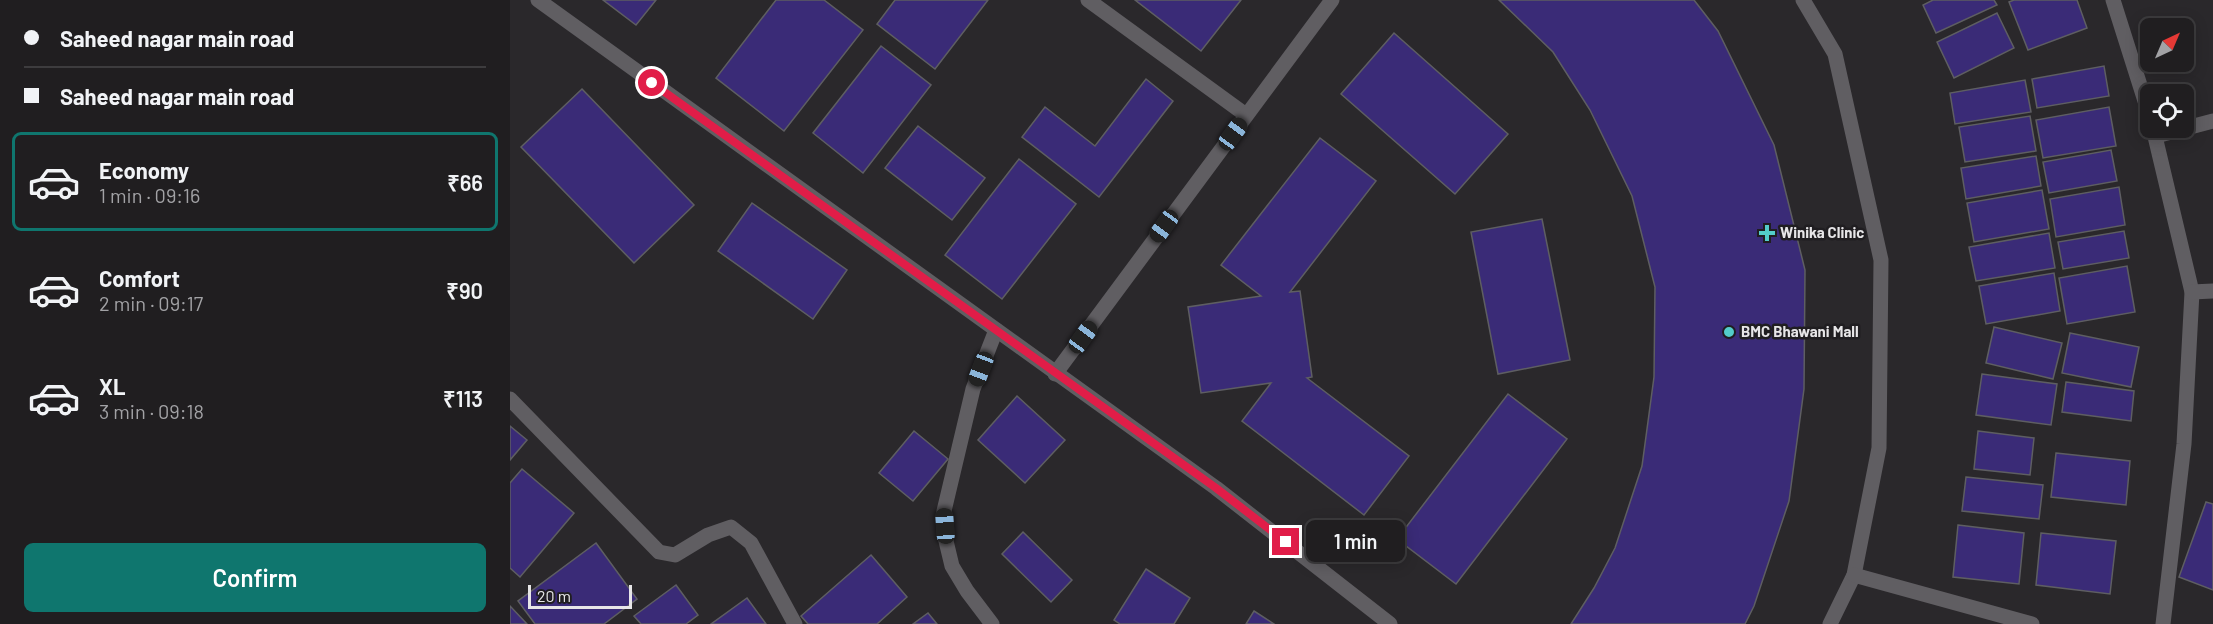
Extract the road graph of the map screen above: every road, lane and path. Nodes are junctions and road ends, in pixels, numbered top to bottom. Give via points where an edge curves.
1 (538, 0) edge
2 (1088, 0) edge
3 (1332, 0) edge
4 (1803, 0) edge
5 (2113, 0) edge
6 (2140, 85) edge
7 (1246, 115) junction
8 (2213, 121) edge
9 (2194, 125) edge
10 (2156, 138) edge
11 (2213, 291) edge
12 (2192, 292) junction
13 (996, 330) junction
14 (1055, 374) junction
15 (510, 399) edge
16 (1854, 574) junction
17 (795, 624) edge
18 (992, 624) edge
19 (1390, 624) edge
20 (1830, 624) edge
21 (2032, 624) edge
22 (2163, 624) edge

1 - 13 street
2 - 7 street
3 - 7 street
4 - 16 street via 1835,54 1881,260 1879,448
5 - 6 street
7 - 14 street
8 - 9 street
10 - 12 street
11 - 12 street
12 - 22 street via 2184,444
13 - 14 street
13 - 18 street via 973,389 944,511 952,566
14 - 19 street via 1216,488
15 - 17 street via 659,552 675,555 731,526 751,543
16 - 20 street
16 - 21 street

